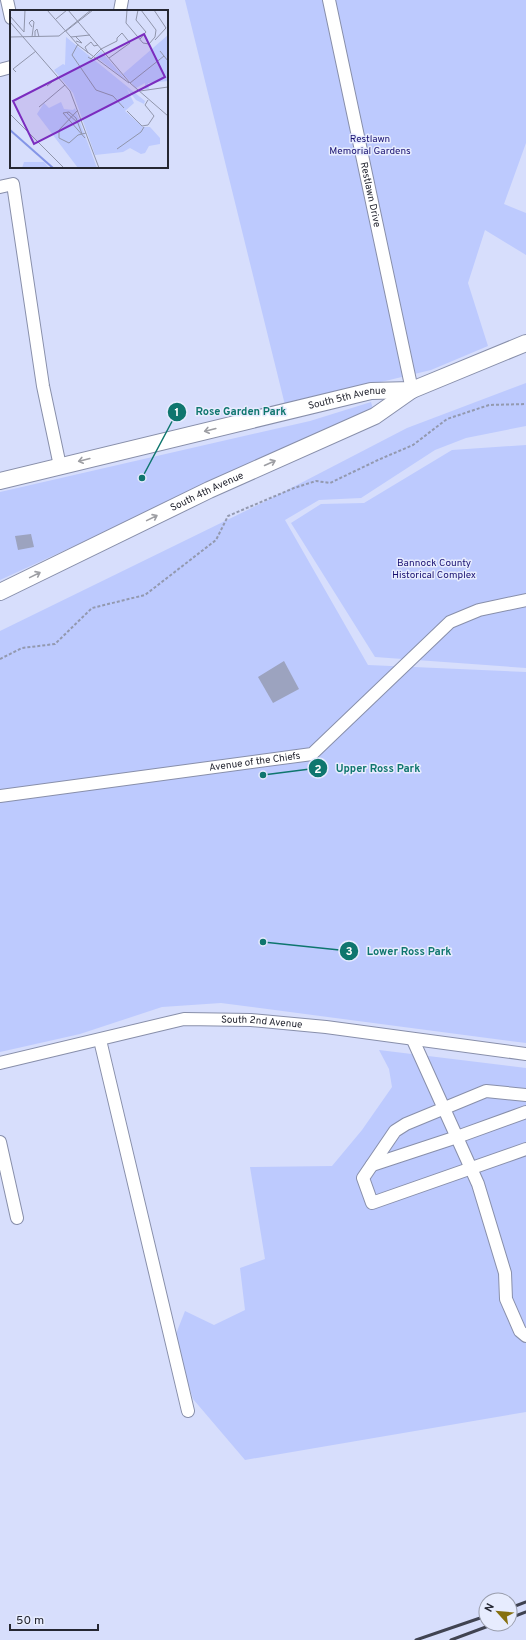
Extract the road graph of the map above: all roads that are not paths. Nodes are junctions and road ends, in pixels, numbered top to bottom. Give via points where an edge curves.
1 (7, 0) edge
2 (122, 0) edge
3 (329, 0) edge
4 (120, 10) edge
5 (10, 14) edge
6 (10, 67) edge
7 (0, 70) edge
8 (0, 187) edge
9 (526, 343) edge
10 (412, 390) junction
11 (60, 466) junction
12 (0, 481) edge
13 (0, 592) edge
14 (526, 600) edge
15 (0, 796) edge
16 (100, 1040) junction
17 (413, 1040) junction
18 (526, 1054) edge
19 (0, 1063) edge
20 (526, 1095) edge
21 (444, 1107) junction
22 (526, 1112) edge
23 (457, 1137) junction
24 (0, 1142) edge
25 (526, 1149) edge
26 (372, 1166) junction
27 (471, 1168) junction
28 (17, 1218) dead end
29 (526, 1336) edge
30 (188, 1411) dead end

1 - 5 street
2 - 4 street
3 - 10 street, Restlawn Drive
6 - 7 street
8 - 11 street via 13,184 43,386
9 - 10 main road, South 5th Avenue
10 -> 11 main road, South 5th Avenue via 371,391
13 -> 10 main road, South 4th Avenue via 209,490 375,416
11 - 12 main road, South 5th Avenue
14 - 15 street, Avenue of the Chiefs via 478,610 450,622 312,754
16 - 17 street, South 2nd Avenue via 184,1019 251,1020 326,1027
16 - 19 street, South 2nd Avenue
16 - 30 street
17 - 18 street, South 2nd Avenue
17 - 21 street
20 - 21 street via 486,1091
21 - 23 street
21 - 26 street via 395,1131
22 - 23 street
23 - 26 street
23 - 27 street
24 - 28 street
25 - 27 street
26 - 27 street via 363,1178 372,1202
27 - 29 street via 505,1273 506,1299 520,1331

